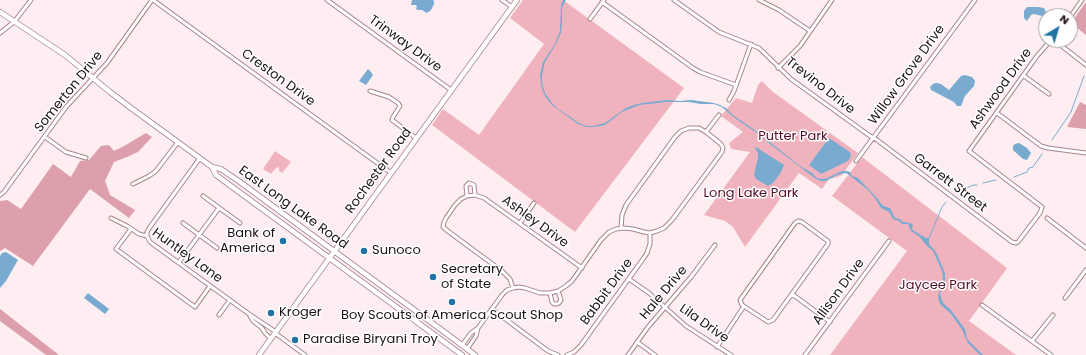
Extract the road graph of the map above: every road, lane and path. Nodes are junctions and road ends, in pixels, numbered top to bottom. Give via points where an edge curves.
1 (31, 0) edge
2 (152, 0) edge
3 (328, 0) edge
4 (502, 0) edge
5 (517, 0) edge
6 (674, 0) edge
7 (759, 0) edge
8 (832, 0) edge
9 (975, 0) edge
10 (603, 1) edge
11 (512, 7) junction
12 (0, 12) edge
13 (590, 19) dead end
14 (14, 22) junction
15 (810, 31) junction
16 (0, 33) edge
17 (751, 44) junction
18 (1044, 48) edge
19 (1063, 48) edge
20 (1086, 65) edge
21 (778, 68) junction
22 (1024, 76) junction
23 (93, 78) junction
24 (736, 85) junction
25 (451, 90) junction
26 (370, 91) dead end
27 (1049, 94) dead end
28 (729, 100) dead end
29 (997, 113) junction
30 (719, 114) dead end
31 (706, 132) junction
32 (45, 137) junction
33 (416, 138) junction
34 (873, 138) junction
35 (178, 142) junction
36 (1086, 153) edge
37 (86, 158) dead end
38 (200, 158) junction
39 (856, 161) dead end
40 (212, 167) junction
41 (391, 173) junction
42 (133, 184) dead end
43 (243, 184) junction
44 (234, 189) junction
45 (0, 195) edge
46 (476, 195) junction
47 (203, 196) dead end
48 (467, 196) junction
49 (534, 203) dead end
50 (219, 208) junction
51 (111, 218) dead end
52 (1047, 218) dead end
53 (183, 223) dead end
54 (240, 223) dead end
55 (520, 223) junction
56 (621, 228) junction
57 (131, 229) junction
58 (650, 233) junction
59 (199, 235) junction
60 (147, 236) junction
61 (318, 239) junction
62 (889, 241) dead end
63 (715, 244) dead end
64 (1016, 244) joint
65 (310, 245) junction
66 (217, 248) dead end
67 (1086, 248) edge
68 (334, 251) junction
69 (329, 259) junction
70 (179, 262) junction
71 (353, 265) junction
72 (582, 268) junction
73 (1086, 270) edge
74 (348, 272) junction
75 (629, 278) junction
76 (210, 286) junction
77 (513, 288) junction
78 (558, 290) junction
79 (550, 293) junction
80 (792, 294) junction
81 (1066, 298) dead end
82 (230, 300) junction
83 (982, 305) dead end
84 (744, 306) junction
85 (665, 308) junction
86 (492, 309) junction
87 (249, 314) junction
88 (219, 315) dead end
89 (422, 315) junction
90 (1053, 315) dead end
91 (414, 321) junction
92 (830, 322) junction
93 (436, 326) junction
94 (478, 328) junction
95 (430, 332) junction
96 (275, 333) junction
97 (271, 339) junction
98 (1032, 341) junction
99 (637, 342) junction
100 (462, 345) junction
101 (718, 346) junction
102 (467, 349) junction
103 (259, 355) edge
104 (305, 355) edge
105 (462, 355) edge
106 (474, 355) edge
107 (558, 355) edge
108 (567, 355) edge
109 (628, 355) edge
110 (655, 355) edge
111 (730, 355) edge
112 (805, 355) edge
113 (1050, 355) edge

1 - 14 street
2 - 23 street, Somerton Drive via 107,63
2 - 41 street, Creston Drive
3 - 25 street, Trinway Drive
4 - 11 street
5 - 11 main road, Rochester Road
6 - 17 street, Trevino Drive via 719,32
7 - 15 street
8 - 15 street
9 - 34 street, Willow Grove Drive
10 - 13 street
10 - 24 street via 693,68
11 - 25 main road, Rochester Road
12 - 14 main road, East Long Lake Road
14 - 16 street
14 - 23 main road, East Long Lake Road via 65,55
15 - 21 street via 797,50
17 - 21 street, Trevino Drive via 763,51
17 - 24 street
18 - 22 street, Ashwood Drive
19 - 20 street
21 - 34 street, Trevino Drive
22 - 27 street
22 - 29 street, Ashwood Drive
23 - 32 street, Somerton Drive via 69,104
23 - 35 main road, East Long Lake Road
24 - 28 street
25 - 33 main road, Rochester Road
26 - 33 street via 398,103 400,106 392,120
29 - 36 street via 1041,146
29 - 64 street, Ashwood Drive via 969,151 1042,207
30 - 31 street
31 - 56 street via 699,128 691,128 677,135 626,204
31 - 58 street via 721,144 722,152 670,223 663,229
32 - 37 street via 68,154
32 - 45 street, Somerton Drive
33 - 41 main road, Rochester Road
34 - 39 street, Willow Grove Drive
34 - 64 street, Garrett Street
35 - 38 main road, East Long Lake Road
35 - 42 street via 156,171
38 - 40 main road, East Long Lake Road
38 - 60 street via 150,227
40 - 43 main road, East Long Lake Road via 221,169
40 - 44 main road, East Long Lake Road via 216,175
41 - 68 main road, Rochester Road
43 - 44 main road
43 - 61 main road, East Long Lake Road
44 - 65 main road, East Long Lake Road
46 - 48 street
46 - 48 street, Ashley Drive via 474,185 470,183 466,186
46 - 55 street, Ashley Drive via 487,199
47 - 50 street
48 - 77 street, Ashley Drive via 455,205 444,220 443,227 502,271 510,279
49 - 55 street
50 - 54 street
50 - 59 street
51 - 57 street, Huntley Lane
52 - 67 street
53 - 59 street
55 - 72 street, Ashley Drive
56 - 58 street
56 - 72 street via 604,235
57 - 60 street, Huntley Lane
57 - 76 street via 116,249 195,307
58 - 75 street, Babbit Drive via 647,253
59 - 66 street
59 - 70 street
60 - 70 street, Huntley Lane via 150,242
61 - 65 main road via 316,244
61 - 68 main road, East Long Lake Road
62 - 92 street, Allison Drive
63 - 85 street, Hale Drive
65 - 69 main road, East Long Lake Road
68 - 69 main road, Rochester Road
68 - 71 main road, East Long Lake Road
69 - 74 main road, East Long Lake Road
69 - 96 main road, Rochester Road
70 - 76 street, Huntley Lane
71 - 74 main road via 348,268
71 - 89 main road, East Long Lake Road
72 - 78 street via 570,283
73 - 81 street
74 - 91 main road, East Long Lake Road
75 - 85 street, Lila Drive
75 - 108 street, Babbit Drive via 581,345
76 - 82 street, Huntley Lane
77 - 79 street via 522,287
77 - 86 street via 504,293
78 - 79 street
78 - 79 street via 560,300 557,304 552,302
80 - 84 street via 770,322
80 - 84 street via 828,242 798,221 741,298 740,304
80 - 92 street
82 - 87 street, Huntley Lane
82 - 88 street
83 - 98 street
84 - 101 street
85 - 99 street, Hale Drive
85 - 101 street, Lila Drive via 686,326
86 - 94 street
86 - 107 street via 548,351
87 - 96 street, Huntley Lane
87 - 97 street, Huntley Lane
89 - 91 main road
89 - 93 main road, East Long Lake Road
90 - 98 street
91 - 95 main road, East Long Lake Road
92 - 112 street, Allison Drive
93 - 95 main road via 431,328
93 - 100 main road, East Long Lake Road
94 - 100 street
94 - 102 street
95 - 105 main road, East Long Lake Road
96 - 97 main road, Rochester Road
96 - 104 street, Huntley Lane
97 - 103 main road, Rochester Road
98 - 113 street
99 - 109 street, Hale Drive
99 - 110 street
100 - 102 main road, East Long Lake Road
101 - 111 street, Lila Drive
102 - 106 main road, East Long Lake Road

